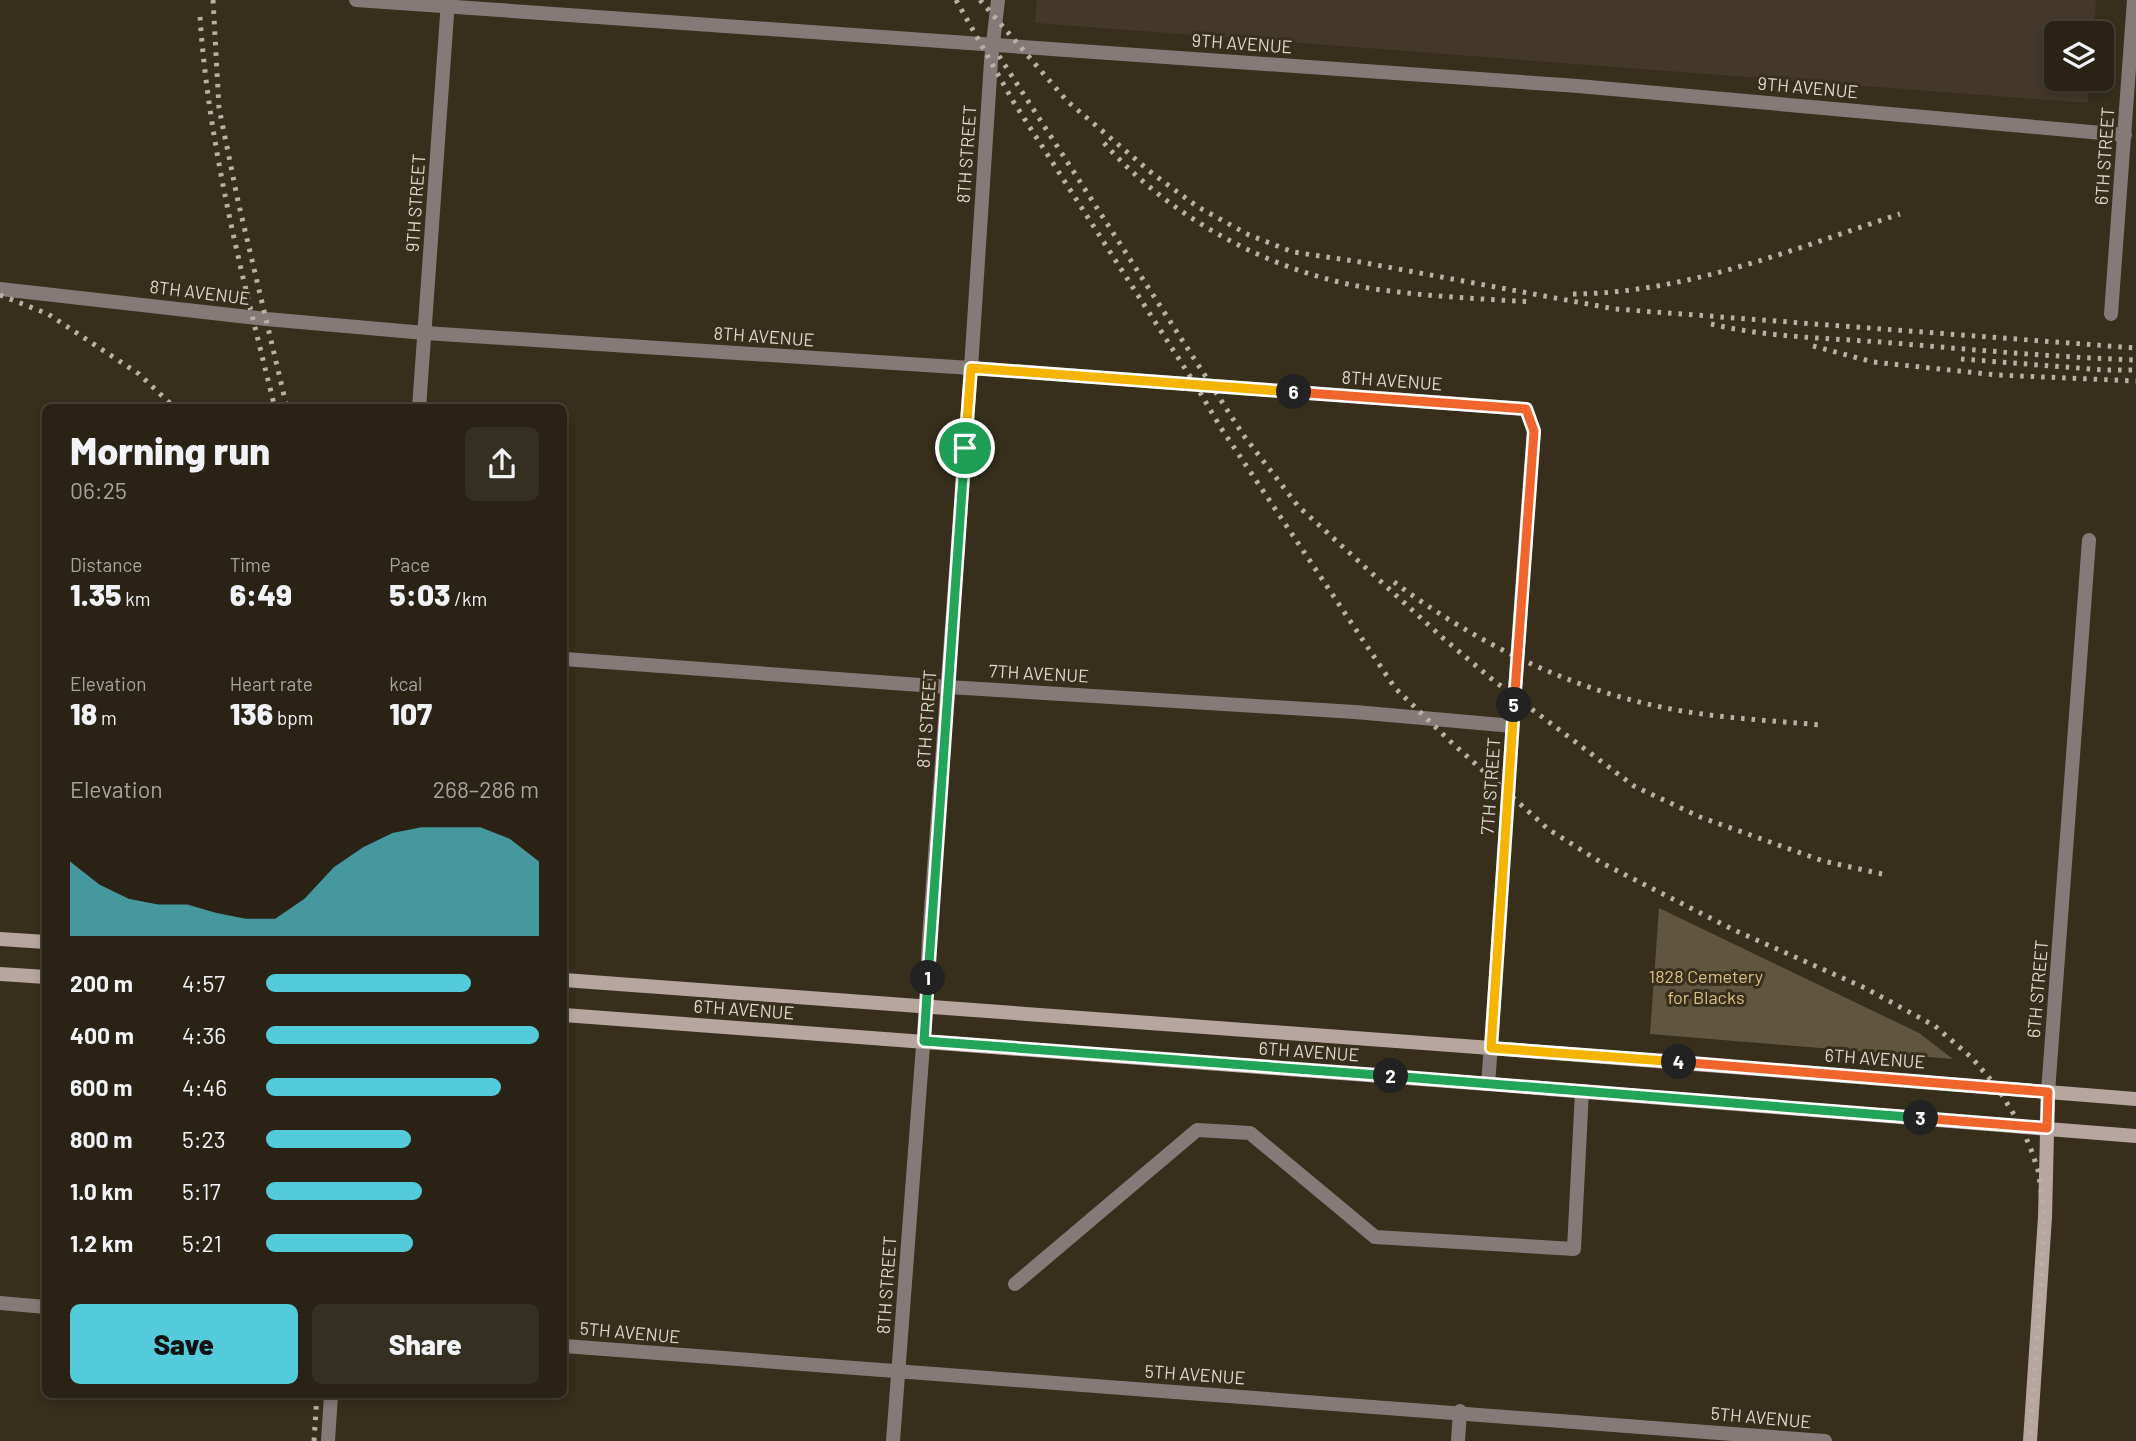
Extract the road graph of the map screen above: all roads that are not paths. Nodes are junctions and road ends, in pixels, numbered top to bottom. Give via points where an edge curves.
1 (356, 0) edge
2 (998, 0) edge
3 (2134, 0) edge
4 (448, 4) edge
5 (993, 46) junction
6 (2125, 135) junction
7 (0, 289) edge
8 (2111, 314) dead end
9 (425, 333) junction
10 (971, 368) junction
11 (419, 404) edge
12 (1526, 409) joint
13 (2089, 540) dead end
14 (567, 659) edge
15 (948, 687) junction
16 (1513, 726) junction
17 (0, 939) edge
18 (42, 942) edge
19 (0, 974) edge
20 (42, 977) edge
21 (567, 980) edge
22 (926, 1006) junction
23 (567, 1015) edge
24 (924, 1041) junction
25 (1491, 1048) junction
26 (1489, 1084) junction
27 (1582, 1091) junction
28 (2048, 1092) junction
29 (2136, 1098) edge
30 (2047, 1128) junction
31 (2136, 1136) edge
32 (1015, 1284) dead end
33 (0, 1303) edge
34 (42, 1307) edge
35 (567, 1346) edge
36 (898, 1373) junction
37 (331, 1398) edge
38 (1460, 1412) junction
39 (328, 1441) edge
40 (893, 1441) edge
41 (1458, 1441) edge
42 (1825, 1441) edge
43 (2030, 1441) edge

1 - 4 street, 9TH AVENUE
2 - 5 street, 8TH STREET
3 - 6 street, 6TH STREET
4 - 5 street, 9TH AVENUE
4 - 9 street, 9TH STREET
5 - 6 street, 9TH AVENUE via 1578,86
5 - 10 street, 8TH STREET
6 - 8 street, 6TH STREET
7 - 9 street, 8TH AVENUE
9 - 10 street, 8TH AVENUE
9 - 11 street, 9TH STREET
10 - 12 street, 8TH AVENUE
10 - 15 street, 8TH STREET
12 - 16 street, 7TH STREET via 1534,431
13 - 28 street, 6TH STREET
14 - 15 street, 7TH AVENUE
15 - 16 street, 7TH AVENUE
15 - 22 street, 8TH STREET
16 - 25 street, 7TH STREET
17 - 18 main road
19 - 20 main road
21 - 22 main road, 6TH AVENUE
22 - 24 street, 8TH STREET
22 - 25 main road, 6TH AVENUE
23 - 24 main road, 6TH AVENUE
24 - 26 main road, 6TH AVENUE
24 - 36 street, 8TH STREET
25 - 26 street, 7TH STREET
25 - 28 main road, 6TH AVENUE
26 - 27 main road, 6TH AVENUE
27 - 30 main road, 6TH AVENUE
27 - 32 street via 1574,1249 1375,1237 1250,1133 1197,1130
28 - 29 main road, 6TH AVENUE
28 - 30 main road, 6TH STREET
30 - 31 main road, 6TH AVENUE
30 - 43 main road, 6TH STREET
33 - 34 street
35 - 36 street, 5TH AVENUE
36 - 38 street, 5TH AVENUE
36 - 40 street, 8TH STREET
37 - 39 street
38 - 41 street
38 - 42 street, 5TH AVENUE

